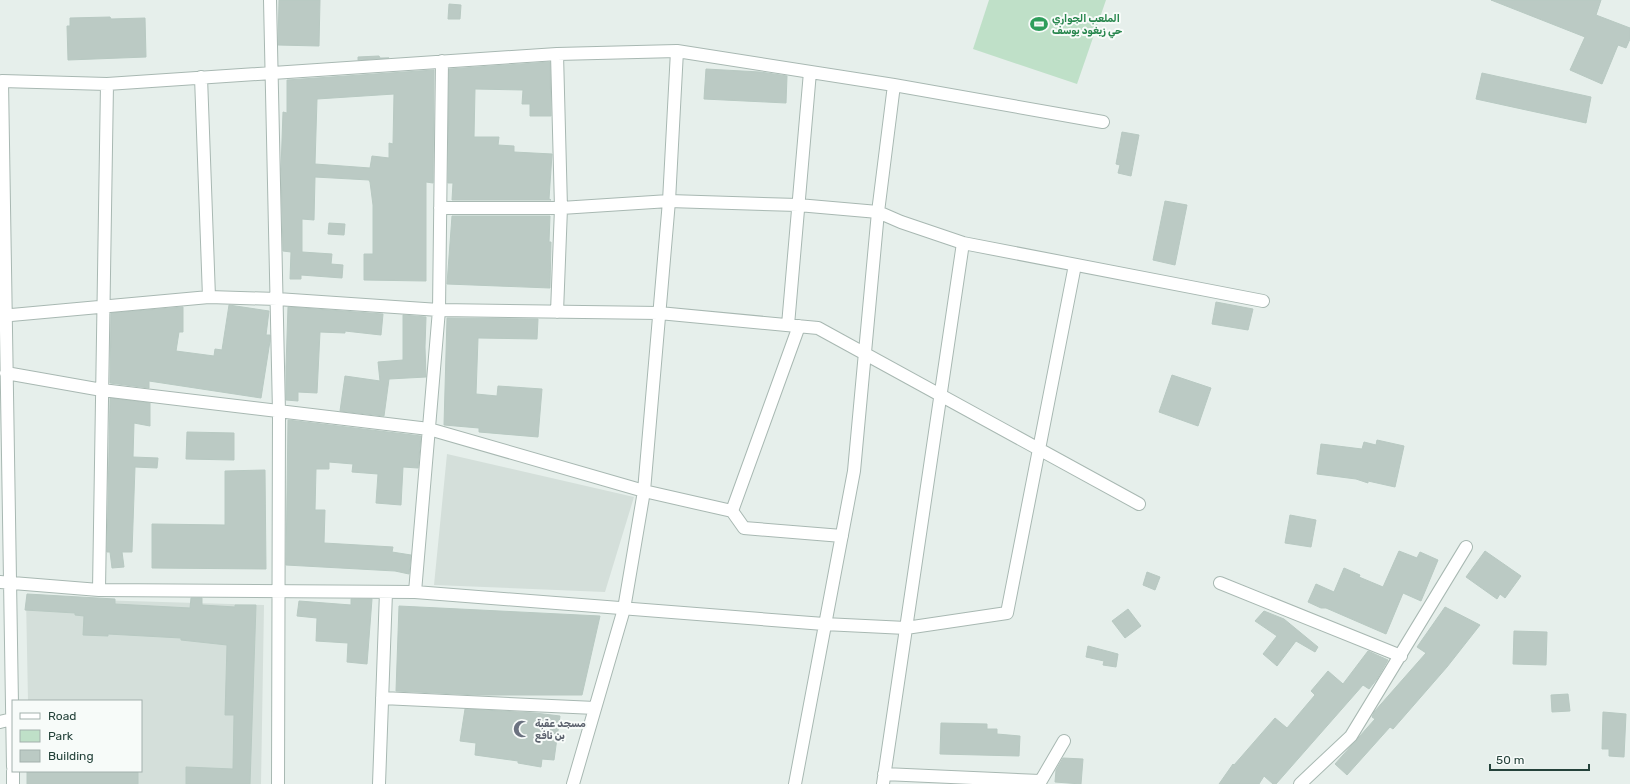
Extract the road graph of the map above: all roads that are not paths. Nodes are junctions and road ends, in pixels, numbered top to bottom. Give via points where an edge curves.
1 (270, 0) edge
2 (677, 51) junction
3 (557, 54) junction
4 (442, 61) junction
5 (270, 72) junction
6 (810, 72) junction
7 (201, 77) junction
8 (107, 84) junction
9 (894, 85) junction
10 (1104, 122) dead end
11 (2, 135) edge
12 (669, 201) junction
13 (798, 205) junction
14 (440, 208) junction
15 (561, 208) junction
16 (878, 212) junction
17 (963, 243) junction
18 (1074, 265) junction
19 (209, 297) junction
20 (278, 299) junction
21 (1263, 301) dead end
22 (103, 308) junction
23 (439, 310) junction
24 (557, 312) junction
25 (659, 313) junction
26 (2, 316) edge
27 (794, 325) junction
28 (865, 354) junction
29 (6, 373) junction
30 (102, 390) junction
31 (941, 395) junction
32 (3, 402) edge
33 (279, 412) junction
34 (429, 429) junction
35 (1038, 449) junction
36 (644, 490) junction
37 (1139, 504) dead end
38 (732, 511) junction
39 (842, 536) junction
40 (1466, 547) dead end
41 (5, 582) edge
42 (1220, 583) dead end
43 (100, 590) junction
44 (279, 590) junction
45 (386, 592) junction
46 (415, 592) junction
47 (624, 609) junction
48 (824, 624) junction
49 (906, 628) junction
50 (1401, 656) junction
51 (382, 698) junction
52 (595, 708) junction
53 (12, 719) joint
54 (0, 722) edge
55 (1064, 741) dead end
56 (13, 772) edge
57 (884, 779) edge
58 (1040, 783) edge
59 (13, 784) edge
60 (278, 784) edge
61 (378, 784) edge
62 (573, 784) edge
63 (795, 784) edge
64 (1300, 784) edge

1 - 5 street
2 - 3 street
2 - 6 street
2 - 12 street
3 - 4 street
3 - 15 street
4 - 5 street
4 - 14 street
5 - 7 street
5 - 20 street
6 - 9 street
6 - 13 street
7 - 8 street
7 - 19 street
8 - 11 street via 2,81
8 - 22 street
9 - 10 street
9 - 16 street
11 - 26 street
12 - 13 street
12 - 15 street
12 - 25 street
13 - 16 street
13 - 27 street
14 - 15 street
14 - 23 street
15 - 24 street
16 - 17 street
16 - 28 street
17 - 18 street
17 - 31 street
18 - 21 street
18 - 35 street
19 - 20 street
19 - 22 street
20 - 23 street
20 - 33 street
22 - 26 street
22 - 30 street
23 - 24 street
23 - 34 street
24 - 25 street
25 - 27 street
25 - 36 street
26 - 29 street
27 - 28 street via 818,328
27 - 38 street
28 - 31 street
28 - 39 street via 854,471
29 - 30 street
29 - 32 street
30 - 33 street
30 - 43 street
31 - 35 street
31 - 49 street
32 - 41 street
33 - 34 street
33 - 44 street
34 - 36 street
34 - 46 street
35 - 37 street
35 - 49 street via 1007,613
36 - 38 street
36 - 47 street
38 - 39 street via 744,528
39 - 48 street
40 - 50 street
41 - 43 street
41 - 53 street
42 - 50 street
43 - 44 street
44 - 45 street
44 - 60 street
45 - 46 street
45 - 51 street
46 - 47 street
47 - 48 street
47 - 52 street
48 - 49 street
48 - 63 street
49 - 57 street
50 - 64 street via 1351,736
51 - 52 street
51 - 61 street
52 - 62 street
53 - 54 street
55 - 58 street
56 - 59 street
57 - 58 street

